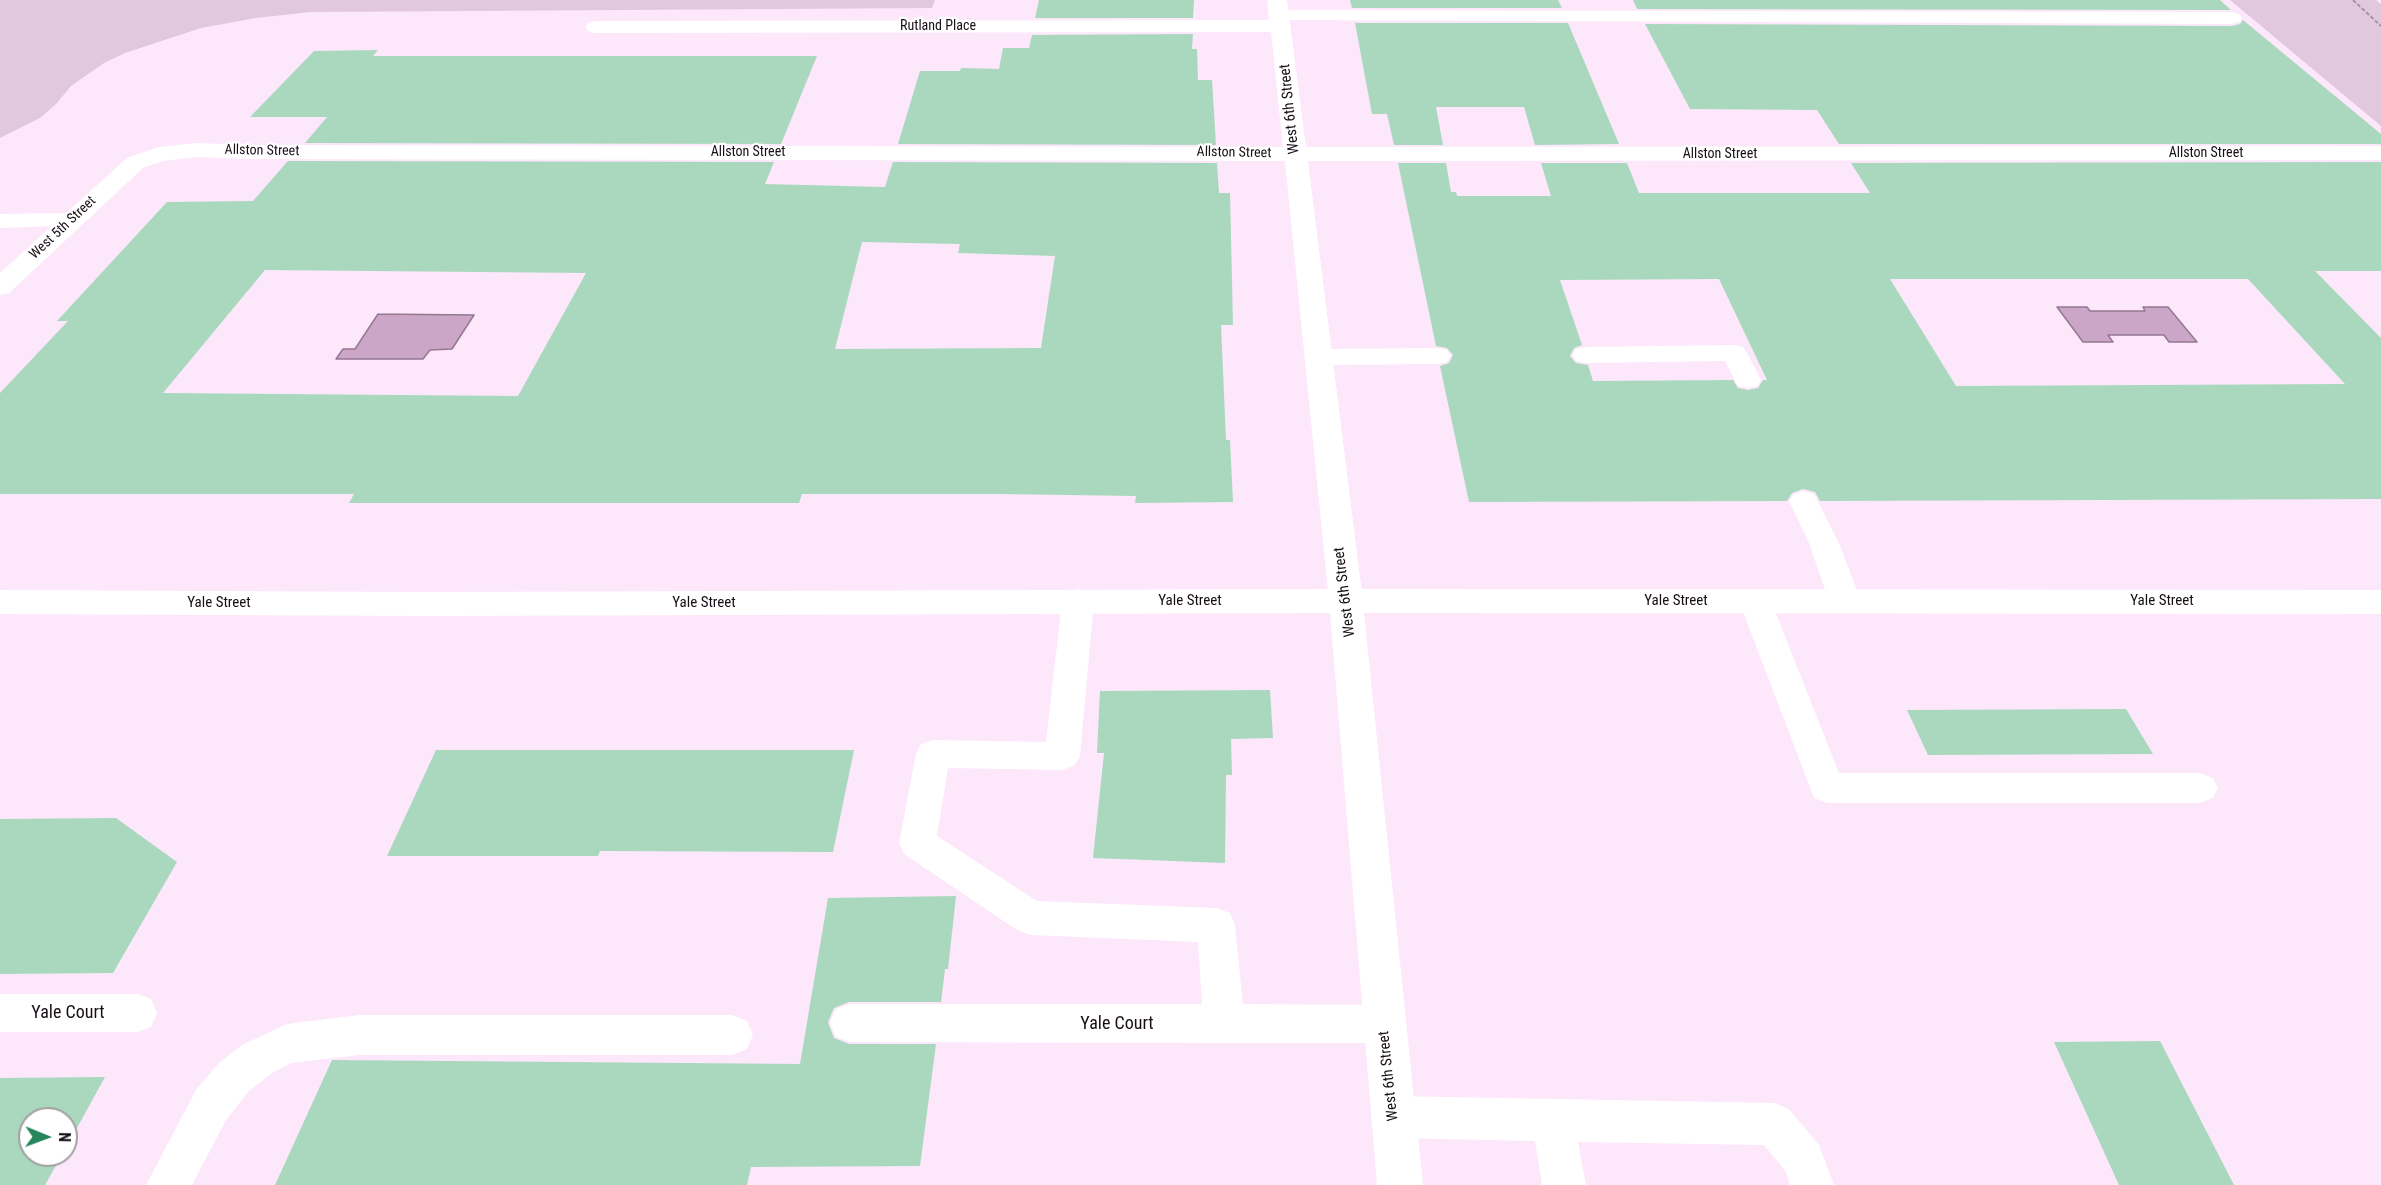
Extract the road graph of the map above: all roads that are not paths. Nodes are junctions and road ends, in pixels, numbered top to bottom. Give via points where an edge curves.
1 (1279, 14) edge
2 (2232, 18) dead end
3 (595, 27) dead end
4 (2381, 153) edge
5 (1294, 154) junction
6 (127, 169) joint
7 (71, 220) junction
8 (0, 221) edge
9 (0, 287) edge
10 (1585, 355) dead end
11 (1438, 356) dead end
12 (1320, 357) junction
13 (1748, 380) dead end
14 (1804, 501) dead end
15 (1346, 600) junction
16 (1078, 601) junction
17 (1755, 601) junction
18 (1845, 601) junction
19 (0, 602) edge
20 (2381, 602) edge
21 (2200, 788) dead end
22 (0, 1013) edge
23 (137, 1013) dead end
24 (850, 1023) dead end
25 (1224, 1024) junction
26 (1384, 1024) junction
27 (732, 1035) dead end
28 (1393, 1117) junction
29 (1553, 1120) junction
30 (168, 1185) edge
31 (1400, 1185) edge
32 (1564, 1185) edge
33 (1812, 1185) edge

1 - 2 lane
1 - 3 street, Rutland Place
1 - 5 street, West 6th Street
4 - 5 street, Allston Street
5 - 6 street, Allston Street via 197,150 145,158
5 - 12 street, West 6th Street
6 - 7 street, West 5th Street
7 - 8 lane
7 - 9 street, West 5th Street
10 - 13 lane via 1734,352
11 - 12 lane
12 - 15 street, West 6th Street
14 - 18 lane
15 - 16 street, Yale Street
15 - 17 street, Yale Street
15 - 26 street, West 6th Street
16 - 19 street, Yale Street
16 - 25 lane via 1062,756 933,754 917,843 1031,918 1216,925
17 - 18 street, Yale Street
17 - 21 lane via 1827,788
18 - 20 street, Yale Street
22 - 23 lane, Yale Court
24 - 25 lane, Yale Court
25 - 26 lane, Yale Court
26 - 28 street, West 6th Street
27 - 30 lane via 359,1035 287,1044 257,1059 234,1077 212,1105
28 - 29 lane
28 - 31 street, West 6th Street
29 - 32 lane
29 - 33 lane via 1774,1124 1804,1161

